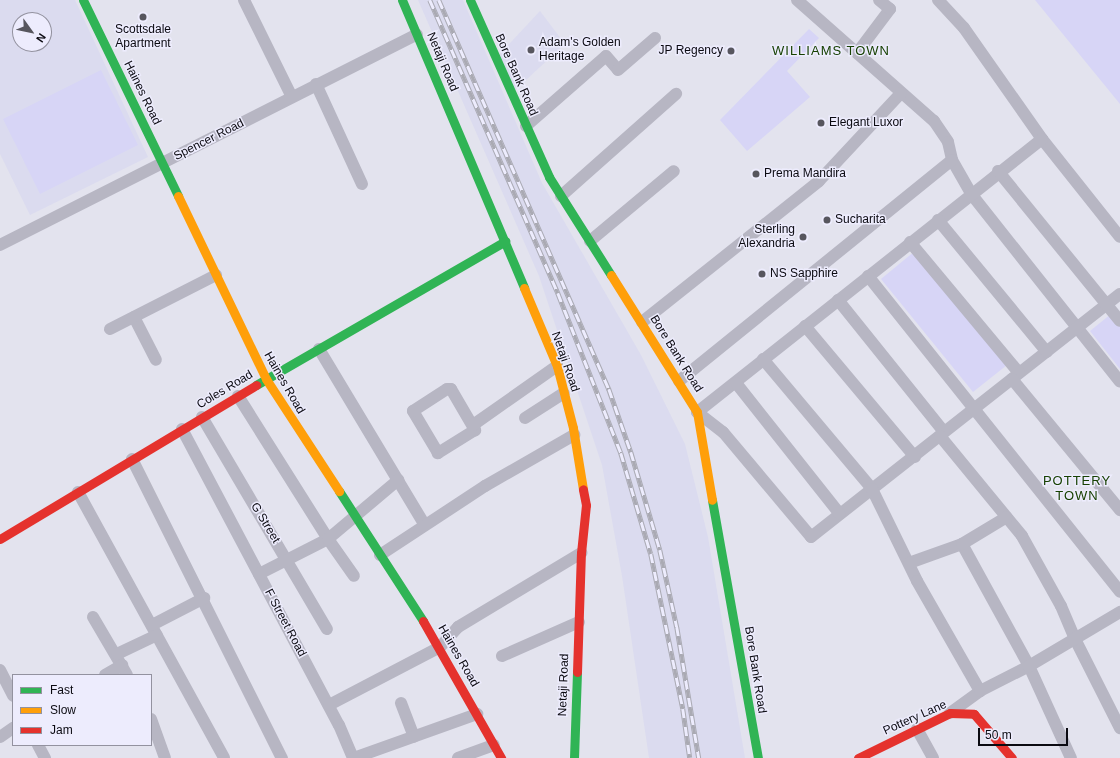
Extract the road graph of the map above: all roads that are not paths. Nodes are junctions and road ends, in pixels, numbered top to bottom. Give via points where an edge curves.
1 (83, 0) edge
2 (244, 0) edge
3 (402, 0) edge
4 (470, 0) edge
5 (797, 0) edge
6 (879, 0) edge
7 (938, 0) edge
8 (417, 34) junction
9 (655, 38) dead end
10 (857, 53) junction
11 (316, 84) junction
12 (901, 93) junction
13 (676, 94) dead end
14 (292, 97) junction
15 (526, 126) junction
16 (1042, 139) junction
17 (952, 160) junction
18 (163, 163) junction
19 (674, 171) dead end
20 (998, 171) junction
21 (362, 184) dead end
22 (972, 195) junction
23 (561, 196) junction
24 (938, 220) junction
25 (1120, 237) edge
26 (1, 241) edge
27 (505, 241) junction
28 (590, 241) junction
29 (910, 242) junction
30 (216, 275) junction
31 (868, 276) junction
32 (1120, 294) edge
33 (838, 300) junction
34 (1106, 304) junction
35 (134, 317) junction
36 (1120, 321) edge
37 (642, 322) junction
38 (805, 326) junction
39 (1078, 328) junction
40 (110, 329) dead end
41 (319, 349) junction
42 (1047, 352) junction
43 (763, 359) junction
44 (156, 360) dead end
45 (557, 366) junction
46 (1016, 376) junction
47 (266, 380) junction
48 (679, 381) junction
49 (1120, 382) edge
50 (736, 383) junction
51 (564, 393) junction
52 (238, 396) junction
53 (973, 410) junction
54 (697, 412) junction
55 (202, 417) junction
56 (525, 418) dead end
57 (473, 425) junction
58 (182, 429) junction
59 (942, 434) junction
60 (574, 435) junction
61 (915, 457) junction
62 (132, 459) junction
63 (398, 480) junction
64 (872, 489) junction
65 (78, 492) junction
66 (1120, 510) edge
67 (840, 514) junction
68 (355, 517) junction
69 (1007, 517) junction
70 (424, 524) junction
71 (0, 539) edge
72 (328, 539) junction
73 (962, 544) junction
74 (581, 553) junction
75 (380, 555) junction
76 (287, 561) junction
77 (909, 564) junction
78 (259, 574) junction
79 (354, 576) dead end
80 (1120, 592) edge
81 (204, 598) junction
82 (1120, 612) edge
83 (93, 617) dead end
84 (579, 622) junction
85 (327, 629) dead end
86 (155, 630) junction
87 (1075, 640) junction
88 (440, 647) junction
89 (502, 656) dead end
90 (122, 665) edge
91 (1029, 666) junction
92 (1, 674) edge
93 (107, 674) edge
94 (980, 691) junction
95 (12, 694) edge
96 (401, 703) dead end
97 (329, 705) junction
98 (950, 713) junction
99 (477, 714) junction
100 (152, 723) edge
101 (1120, 728) edge
102 (12, 729) edge
103 (917, 729) junction
104 (0, 737) edge
105 (414, 737) junction
106 (494, 745) junction
107 (40, 746) edge
108 (45, 758) edge
109 (165, 758) edge
110 (224, 758) edge
111 (282, 758) edge
112 (353, 758) edge
113 (458, 758) edge
114 (501, 758) edge
115 (574, 758) edge
116 (758, 758) edge
117 (858, 758) edge
118 (933, 758) edge
119 (1012, 758) edge
120 (1071, 758) edge

1 - 18 main road, Haines Road
2 - 14 street
3 - 8 main road, Netaji Road
4 - 15 main road, Bore Bank Road
5 - 10 street
6 - 10 street via 890,9
7 - 16 street via 964,28
8 - 11 street, Spencer Road
8 - 27 main road, Netaji Road
9 - 15 street via 618,70 606,56
10 - 12 street
11 - 14 street, Spencer Road
11 - 21 street
12 - 17 street via 934,121 948,142
12 - 37 street via 819,181
13 - 23 street
14 - 18 street, Spencer Road
15 - 23 main road, Bore Bank Road via 549,177
16 - 20 street
16 - 25 street
17 - 22 street
17 - 48 street
18 - 26 street, Spencer Road
18 - 30 main road, Haines Road
19 - 28 street
20 - 22 street
20 - 34 street
22 - 24 street
22 - 39 street
23 - 28 main road, Bore Bank Road
24 - 29 street
24 - 42 street
27 - 41 main road, Coles Road
27 - 45 main road, Netaji Road
28 - 37 main road, Bore Bank Road
29 - 31 street
29 - 46 street
30 - 35 street
30 - 47 main road, Haines Road
31 - 33 street
31 - 53 street
32 - 34 street
33 - 38 street
33 - 59 street
34 - 36 street
34 - 39 street
35 - 40 street
35 - 44 street
37 - 48 main road, Bore Bank Road
38 - 43 street
38 - 61 street
39 - 42 street
39 - 49 street
41 - 47 main road, Coles Road
41 - 63 street
42 - 46 street
43 - 50 street
43 - 64 street
45 - 51 main road, Netaji Road
45 - 57 street
46 - 53 street
46 - 66 street
47 - 52 main road, Coles Road
47 - 68 main road, Haines Road
48 - 54 main road, Bore Bank Road
50 - 54 street
50 - 67 street
51 - 56 street
51 - 60 main road, Netaji Road
52 - 55 main road, Coles Road
52 - 72 street
53 - 59 street
53 - 80 street
54 - 67 street via 723,432 811,537
54 - 116 main road, Bore Bank Road
55 - 58 main road, Coles Road
55 - 76 street, G Street
57 - 57 street via 474,431 438,454 414,411 450,389
58 - 62 main road, Coles Road
58 - 78 street, F Street Road
59 - 61 street
59 - 69 street
60 - 70 street
60 - 74 main road, Netaji Road via 586,505
61 - 64 street
62 - 65 main road, Coles Road
62 - 81 street
63 - 68 street
63 - 70 street
64 - 67 street
64 - 77 street
65 - 71 main road, Coles Road
65 - 86 street
68 - 72 street
68 - 75 main road, Haines Road
69 - 73 street
69 - 87 street via 1022,536 1061,606
70 - 75 street
72 - 76 street
72 - 79 street
73 - 77 street
73 - 91 street
74 - 84 main road, Netaji Road
74 - 88 street via 458,627
75 - 88 main road, Haines Road
76 - 78 street
76 - 85 street, G Street
77 - 94 street
78 - 97 street, F Street Road
81 - 86 street
81 - 111 street
82 - 87 street
83 - 90 street
84 - 89 street
84 - 115 main road, Netaji Road
86 - 90 street
86 - 110 street
87 - 91 street
87 - 101 street
88 - 97 street
88 - 99 main road, Haines Road
90 - 93 street
91 - 94 street
91 - 120 street
92 - 95 street
94 - 98 street
96 - 105 street
97 - 112 street, F Street Road
98 - 103 main road, Pottery Lane
98 - 119 main road, Pottery Lane via 974,714
99 - 105 street
99 - 106 main road, Haines Road
100 - 109 street
102 - 104 street
103 - 117 main road, Pottery Lane
103 - 118 street
105 - 112 street
106 - 113 street
106 - 114 main road, Haines Road
107 - 108 street

